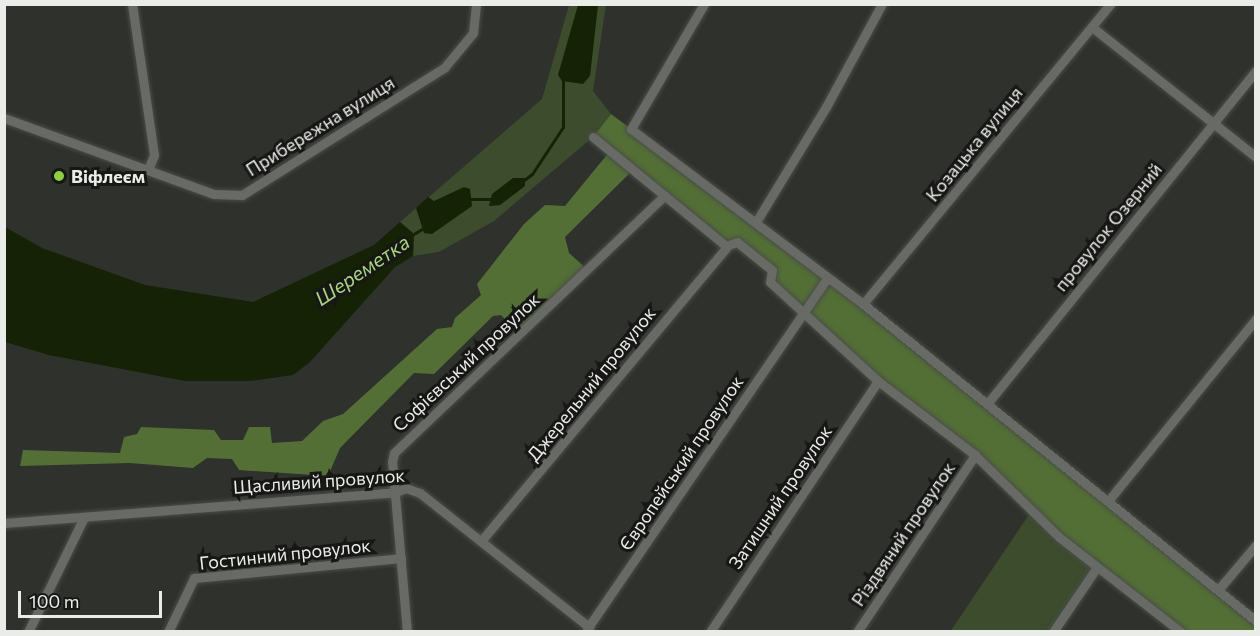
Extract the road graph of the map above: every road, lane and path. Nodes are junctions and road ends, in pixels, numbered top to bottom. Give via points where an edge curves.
1 (132, 4) edge
2 (476, 4) edge
3 (704, 4) edge
4 (882, 4) edge
5 (1110, 4) edge
6 (1092, 27) junction
7 (1256, 71) edge
8 (4, 118) edge
9 (1212, 123) junction
10 (593, 137) dead end
11 (1256, 157) edge
12 (148, 170) junction
13 (664, 196) junction
14 (756, 222) junction
15 (726, 248) dead end
16 (827, 278) junction
17 (863, 304) junction
18 (803, 312) junction
19 (1256, 319) edge
20 (878, 381) junction
21 (987, 404) junction
22 (975, 455) junction
23 (396, 492) junction
24 (1107, 501) junction
25 (84, 517) junction
26 (4, 523) edge
27 (481, 541) junction
28 (1256, 545) edge
29 (401, 558) junction
30 (1097, 567) junction
31 (1218, 590) junction
32 (1256, 621) edge
33 (588, 629) edge
34 (27, 632) edge
35 (168, 632) edge
36 (406, 632) edge
37 (710, 632) edge
38 (857, 632) edge
39 (1053, 632) edge
40 (1181, 632) edge

1 - 12 street via 154,155
2 - 12 street, Прибережна вулиця via 473,33 444,68 242,195 214,194
3 - 14 street via 631,129
4 - 14 street via 826,107
5 - 6 street, Козацька вулиця
6 - 9 street
6 - 17 street, Козацька вулиця
7 - 9 street, провулок Озерний
8 - 12 street, Прибережна вулиця
9 - 11 street
9 - 21 street, провулок Озерний
10 - 13 street
13 - 18 street via 726,246 737,242 772,270 771,282
13 - 23 street, Софієвський провулок via 398,447 392,462
14 - 16 street
15 - 27 street, Джерельний провулок
16 - 17 street
16 - 18 street, Європейський провулок
17 - 21 street
18 - 20 street
18 - 33 street, Європейський провулок
19 - 24 street
20 - 22 street
20 - 37 street, Затишний провулок
21 - 24 street
22 - 30 street via 1059,537
22 - 38 street, Різдвяний провулок
23 - 25 street, Щасливий провулок
23 - 27 street, Щасливий провулок via 406,488 420,492
23 - 29 street, Софієвський провулок
24 - 31 street
25 - 26 street, Щасливий провулок
25 - 34 street
27 - 33 street, Щасливий провулок
28 - 31 street
29 - 35 street, Гостинний провулок via 194,578
29 - 36 street, Софієвський провулок
30 - 39 street
30 - 40 street
31 - 32 street

